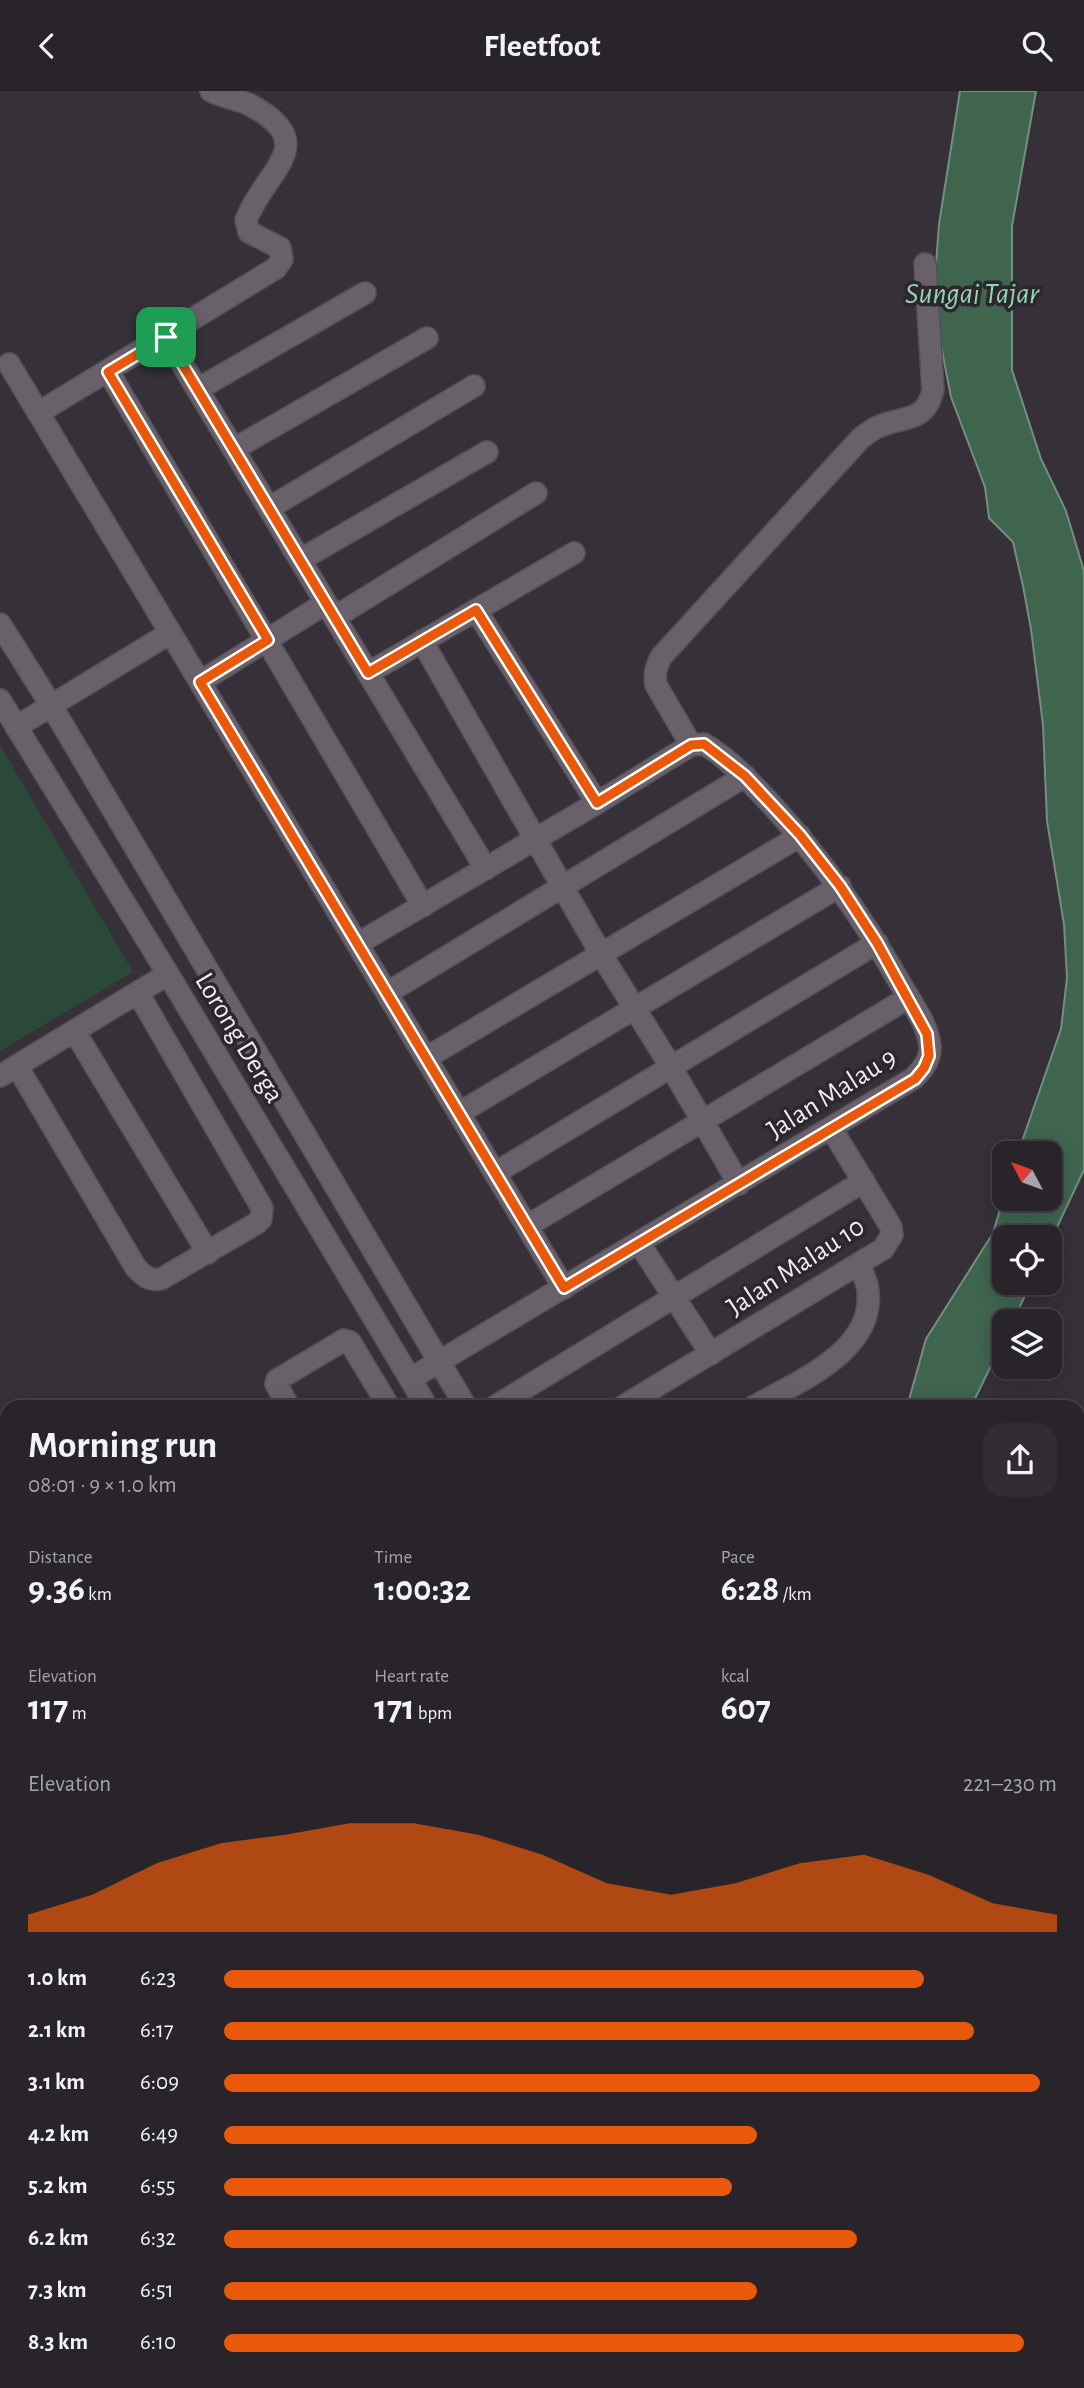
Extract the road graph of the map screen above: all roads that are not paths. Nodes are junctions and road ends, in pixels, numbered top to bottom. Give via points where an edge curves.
1 (211, 91) edge
2 (925, 264) dead end
3 (365, 293) dead end
4 (166, 337) junction
5 (426, 338) dead end
6 (9, 364) dead end
7 (108, 372) junction
8 (474, 386) dead end
9 (198, 389) junction
10 (38, 413) junction
11 (234, 449) junction
12 (487, 452) dead end
13 (536, 493) dead end
14 (269, 508) junction
15 (573, 553) dead end
16 (300, 560) junction
17 (331, 610) junction
18 (476, 610) junction
19 (0, 624) edge
20 (170, 633) junction
21 (268, 640) junction
22 (422, 641) junction
23 (368, 673) junction
24 (200, 682) junction
25 (0, 700) edge
26 (51, 705) junction
27 (16, 727) junction
28 (691, 745) junction
29 (745, 776) junction
30 (597, 803) junction
31 (800, 835) junction
32 (536, 839) junction
33 (486, 869) junction
34 (563, 886) junction
35 (840, 886) junction
36 (423, 906) junction
37 (877, 943) junction
38 (358, 944) junction
39 (601, 954) junction
40 (168, 974) junction
41 (138, 993) junction
42 (387, 993) junction
43 (908, 998) junction
44 (635, 1008) junction
45 (75, 1032) junction
46 (426, 1058) junction
47 (671, 1067) junction
48 (8, 1071) edge
49 (459, 1113) junction
50 (702, 1122) junction
51 (831, 1128) junction
52 (495, 1173) junction
53 (864, 1181) junction
54 (739, 1184) junction
55 (527, 1226) junction
56 (639, 1243) junction
57 (208, 1253) junction
58 (859, 1264) junction
59 (564, 1288) junction
60 (674, 1297) junction
61 (711, 1354) junction
62 (439, 1362) junction
63 (410, 1379) junction
64 (285, 1400) edge
65 (385, 1400) edge
66 (423, 1400) edge
67 (462, 1400) edge
68 (505, 1400) edge
69 (634, 1400) edge
70 (764, 1400) edge

1 - 4 street via 264,113 285,136 280,163 246,219 249,232 280,247 282,259 276,268
2 - 28 street via 930,403 917,416 880,425 860,439 656,666 656,685
3 - 9 street
4 - 7 street
4 - 9 street
5 - 11 street
6 - 10 street
7 - 10 street
7 - 21 street
8 - 14 street
9 - 11 street
10 - 20 street
11 - 14 street
12 - 16 street
13 - 17 street
14 - 16 street
15 - 18 street
16 - 17 street
17 - 21 street
17 - 23 street
18 - 22 street
18 - 30 street
19 - 26 street
20 - 24 street
20 - 26 street
21 - 24 street
21 - 36 street
22 - 23 street
22 - 32 street
23 - 33 street
24 - 38 street
25 - 27 street, Lorong Derga
26 - 27 street
26 - 62 street
27 - 40 street, Lorong Derga
28 - 29 street, Jalan Malau 9 via 704,744
28 - 30 street
29 - 31 street, Jalan Malau 9
29 - 34 street
30 - 32 street
31 - 35 street, Jalan Malau 9
31 - 39 street
32 - 33 street
32 - 34 street
33 - 36 street
34 - 39 street
34 - 42 street
35 - 37 street, Jalan Malau 9
35 - 44 street
36 - 38 street
37 - 43 street, Jalan Malau 9
37 - 47 street
38 - 42 street
39 - 44 street
39 - 46 street
40 - 41 street
40 - 63 street, Lorong Derga
41 - 45 street
41 - 57 street via 262,1207 257,1223
42 - 46 street
43 - 50 street
43 - 51 street, Jalan Malau 9 via 930,1046 924,1068 915,1079
44 - 47 street
44 - 49 street
45 - 48 street
45 - 57 street
46 - 49 street
47 - 50 street
47 - 52 street
48 - 57 street via 144,1276 160,1279
49 - 52 street
50 - 54 street
50 - 55 street
51 - 53 street, Jalan Malau 10
51 - 54 street, Jalan Malau 9
52 - 55 street
53 - 58 street, Jalan Malau 10 via 892,1235 883,1248
53 - 60 street
54 - 56 street, Jalan Malau 9
55 - 59 street
56 - 59 street, Jalan Malau 9
56 - 60 street
58 - 61 street, Jalan Malau 10
58 - 70 street via 867,1286 867,1309 853,1341 829,1363
59 - 62 street, Jalan Malau 9
60 - 61 street
60 - 68 street
61 - 69 street, Jalan Malau 10
62 - 63 street, Jalan Malau 9
62 - 67 street
63 - 66 street, Lorong Derga
64 - 65 street via 276,1384 280,1377 347,1340

